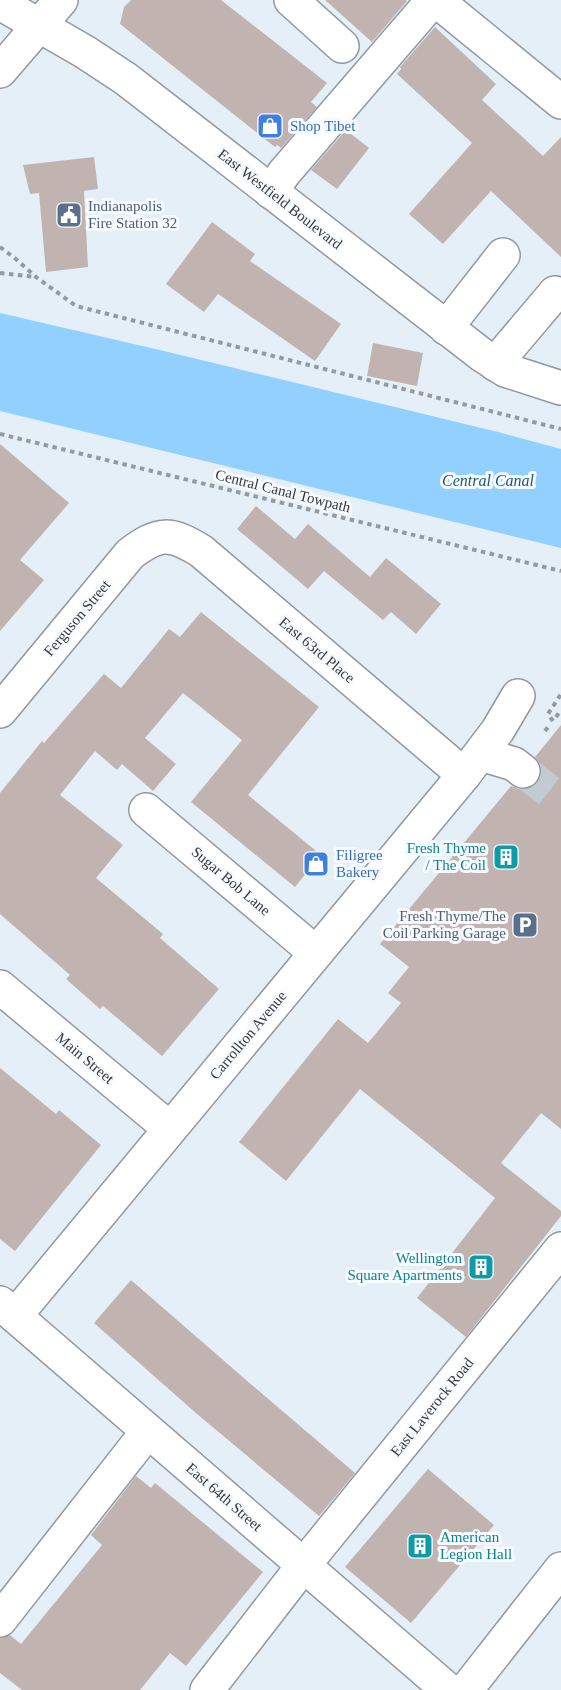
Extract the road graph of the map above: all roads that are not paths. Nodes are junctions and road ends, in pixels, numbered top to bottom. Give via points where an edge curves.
1 (61, 0) edge
2 (291, 0) edge
3 (435, 0) edge
4 (0, 3) edge
5 (40, 26) junction
6 (342, 46) dead end
7 (0, 71) edge
8 (561, 102) edge
9 (271, 192) junction
10 (503, 255) dead end
11 (555, 293) dead end
12 (446, 328) junction
13 (495, 364) junction
14 (561, 388) edge
15 (164, 536) joint
16 (6, 690) edge
17 (518, 696) dead end
18 (472, 764) junction
19 (523, 771) tunnel mouth
20 (146, 810) dead end
21 (316, 953) junction
22 (0, 987) edge
23 (169, 1128) junction
24 (561, 1249) edge
25 (7, 1310) edge
26 (148, 1431) junction
27 (303, 1566) junction
28 (561, 1569) edge
29 (0, 1620) edge
30 (207, 1690) edge
31 (448, 1690) edge
32 (466, 1690) edge

1 - 5 street
2 - 6 street
3 - 8 street
3 - 9 street
4 - 5 street, East Westfield Boulevard
5 - 7 street
5 - 9 street, East Westfield Boulevard via 126,79
9 - 12 street, East Westfield Boulevard
10 - 12 street
11 - 13 street
12 - 13 street, East Westfield Boulevard
13 - 14 street, East Westfield Boulevard
15 - 16 street, Ferguson Street via 130,554
15 - 18 street, East 63rd Place via 183,540 201,551
17 - 18 street, Carrollton Avenue
18 - 19 street via 514,764
18 - 21 street, Carrollton Avenue
20 - 21 street, Sugar Bob Lane
21 - 23 street, Carrollton Avenue
22 - 23 street, Main Street
23 - 25 street, Carrollton Avenue
24 - 27 street, East Laverock Road
25 - 26 street, East 64th Street
26 - 27 street, East 64th Street
26 - 29 street
27 - 30 street, East Laverock Road
27 - 31 street, East 64th Street via 340,1615
28 - 32 street

